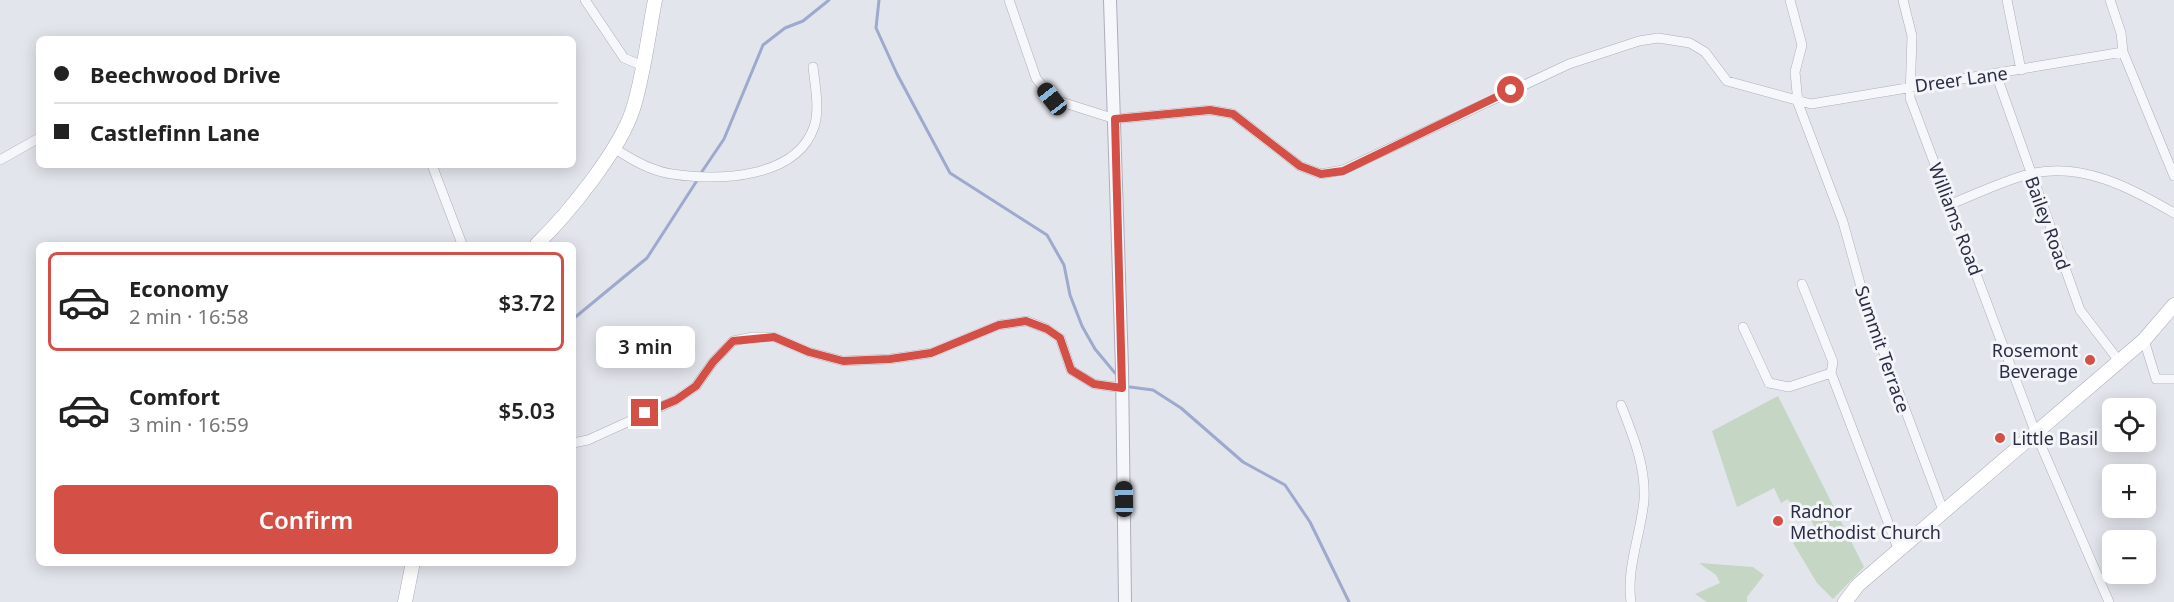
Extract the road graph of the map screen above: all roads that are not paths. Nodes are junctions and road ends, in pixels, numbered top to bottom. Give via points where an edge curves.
1 (585, 0) edge
2 (655, 0) edge
3 (1009, 0) edge
4 (1110, 0) edge
5 (1790, 0) edge
6 (1903, 0) edge
7 (2007, 0) edge
8 (2110, 0) edge
9 (2123, 52) junction
10 (643, 66) junction
11 (813, 67) dead end
12 (2021, 70) junction
13 (1996, 74) junction
14 (1909, 87) junction
15 (1798, 103) junction
16 (1115, 119) junction
17 (36, 140) edge
18 (614, 148) junction
19 (0, 159) edge
20 (433, 168) edge
21 (2030, 174) junction
22 (2174, 176) edge
23 (1951, 204) junction
24 (2174, 213) edge
25 (461, 242) edge
26 (539, 242) edge
27 (1802, 284) dead end
28 (2174, 305) edge
29 (1743, 327) dead end
30 (2144, 340) junction
31 (2119, 361) junction
32 (1831, 374) junction
33 (2174, 379) edge
34 (1122, 388) junction
35 (1621, 405) dead end
36 (2036, 434) junction
37 (576, 442) edge
38 (1944, 513) junction
39 (1899, 551) junction
40 (412, 566) edge
41 (405, 602) edge
42 (1125, 602) edge
43 (1631, 602) edge
44 (1845, 602) edge
45 (2109, 602) edge

1 - 10 street via 624,58
2 - 10 main road
3 - 16 street via 1036,78 1052,99
4 - 16 street
5 - 15 street, Summit Terrace via 1802,45 1795,72
6 - 14 street, Williams Road via 1912,36
7 - 12 street
8 - 9 street
9 - 12 street, Dreer Lane
9 - 22 street
10 - 18 main road via 633,111
11 - 18 street via 815,126 805,144 787,161 760,172 672,174 641,165
12 - 13 street, Dreer Lane
13 - 14 street, Dreer Lane
13 - 21 street, Bailey Road
14 - 15 street, Dreer Lane
14 - 23 street, Williams Road
15 - 16 street via 1773,92 1727,81 1705,52 1690,43 1658,38 1569,64 1343,171 1321,174 1300,166 1233,114 1210,110
15 - 38 street, Summit Terrace via 1844,222 1866,305
16 - 34 street
17 - 19 street
18 - 26 main road via 556,226
20 - 25 street
21 - 23 street
21 - 24 street via 2064,171 2095,175
21 - 31 street, Bailey Road via 2080,310
23 - 36 street, Williams Road
27 - 32 street via 1833,362
28 - 30 main road
29 - 32 street via 1769,383 1789,387
30 - 31 main road
30 - 33 street via 2156,379
31 - 36 main road
32 - 39 street
34 - 37 street via 1094,384 1071,370 1060,338 1026,321 999,325 931,353 890,359 843,361 774,337 753,337 733,341 696,386 676,400
34 - 42 street
35 - 43 street via 1640,453 1644,499 1629,587
36 - 38 main road
36 - 45 street, Williams Road
38 - 39 main road
39 - 44 main road via 1858,585
40 - 41 main road

